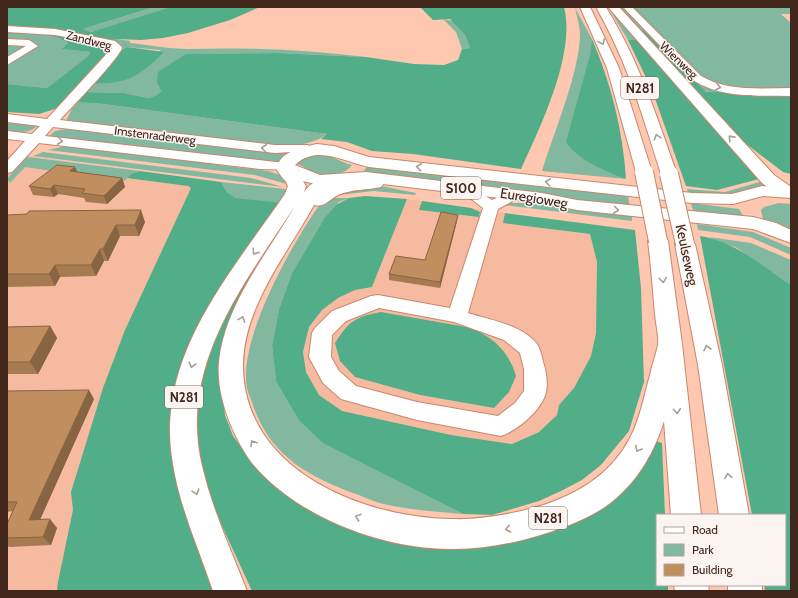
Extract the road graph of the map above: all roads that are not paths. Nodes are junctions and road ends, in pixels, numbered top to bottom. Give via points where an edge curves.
1 (585, 7) edge
2 (600, 7) edge
3 (613, 7) edge
4 (627, 7) edge
5 (7, 29) edge
6 (7, 42) edge
7 (7, 62) edge
8 (791, 92) edge
9 (7, 118) edge
10 (49, 123) junction
11 (7, 135) edge
12 (36, 138) junction
13 (303, 148) joint
14 (360, 159) junction
15 (7, 169) edge
16 (288, 173) junction
17 (337, 180) junction
18 (375, 183) joint
19 (790, 191) edge
20 (746, 200) junction
21 (498, 203) junction
22 (577, 205) junction
23 (296, 221) junction
24 (758, 228) junction
25 (791, 237) edge
26 (791, 245) edge
27 (457, 316) junction
28 (670, 344) junction
29 (686, 514) edge
30 (734, 514) edge
31 (230, 591) edge

1 -> 28 main road, Keulseweg / N281, bridge via 613,68 644,172 658,241
30 -> 2 main road, Keulseweg / N281, bridge via 710,366 669,174 633,69 622,44
19 -> 3 main road, N281 via 768,179
4 -> 8 street, Wienweg via 705,84 724,89
5 - 10 street, Zandweg via 70,34 111,43 117,47 104,65
6 - 7 street via 29,43 33,46
9 - 10 street, Imstenraderweg / S100
10 - 12 street
13 -> 10 street, Imstenraderweg / S100 via 275,149
11 - 12 street, Imstenraderweg / S100
12 - 15 street
12 -> 16 street, Imstenraderweg / S100 via 260,165
13 - 14 main road, S100 via 335,145 350,149
14 - 16 main road, S100 via 354,160 340,152 306,152 294,156
14 - 17 main road via 362,165 356,173
20 -> 14 main road, Euregioweg / S100 via 723,204 692,198
16 - 17 main road, S100 via 297,171 310,178
16 -> 31 main road, N281 via 297,186 294,194 210,321 193,359 184,396 182,430 187,465
17 - 22 main road, Euregioweg / S100 via 366,177 542,198
17 - 23 main road, N281 via 314,191
18 - 21 main road, S100 via 474,195
18 - 23 main road, N281 via 339,189 321,198 309,213
19 - 20 main road, S100
20 - 24 main road via 746,211
21 - 22 main road, S100
21 - 27 street
22 -> 24 main road, Euregioweg / S100
28 -> 23 main road, N281 via 645,436 636,452 610,485 570,510 518,527 467,534 395,528 357,517 326,504 280,474 255,446 236,405 231,365 239,328 256,289
24 - 25 main road, S100 via 769,227
24 - 26 main road, S100
27 - 27 street via 511,335 529,349 535,368 535,392 522,410 501,426 417,411 349,393 331,377 320,357 322,333 338,316 378,301
28 -> 29 main road, Keulseweg / N281

